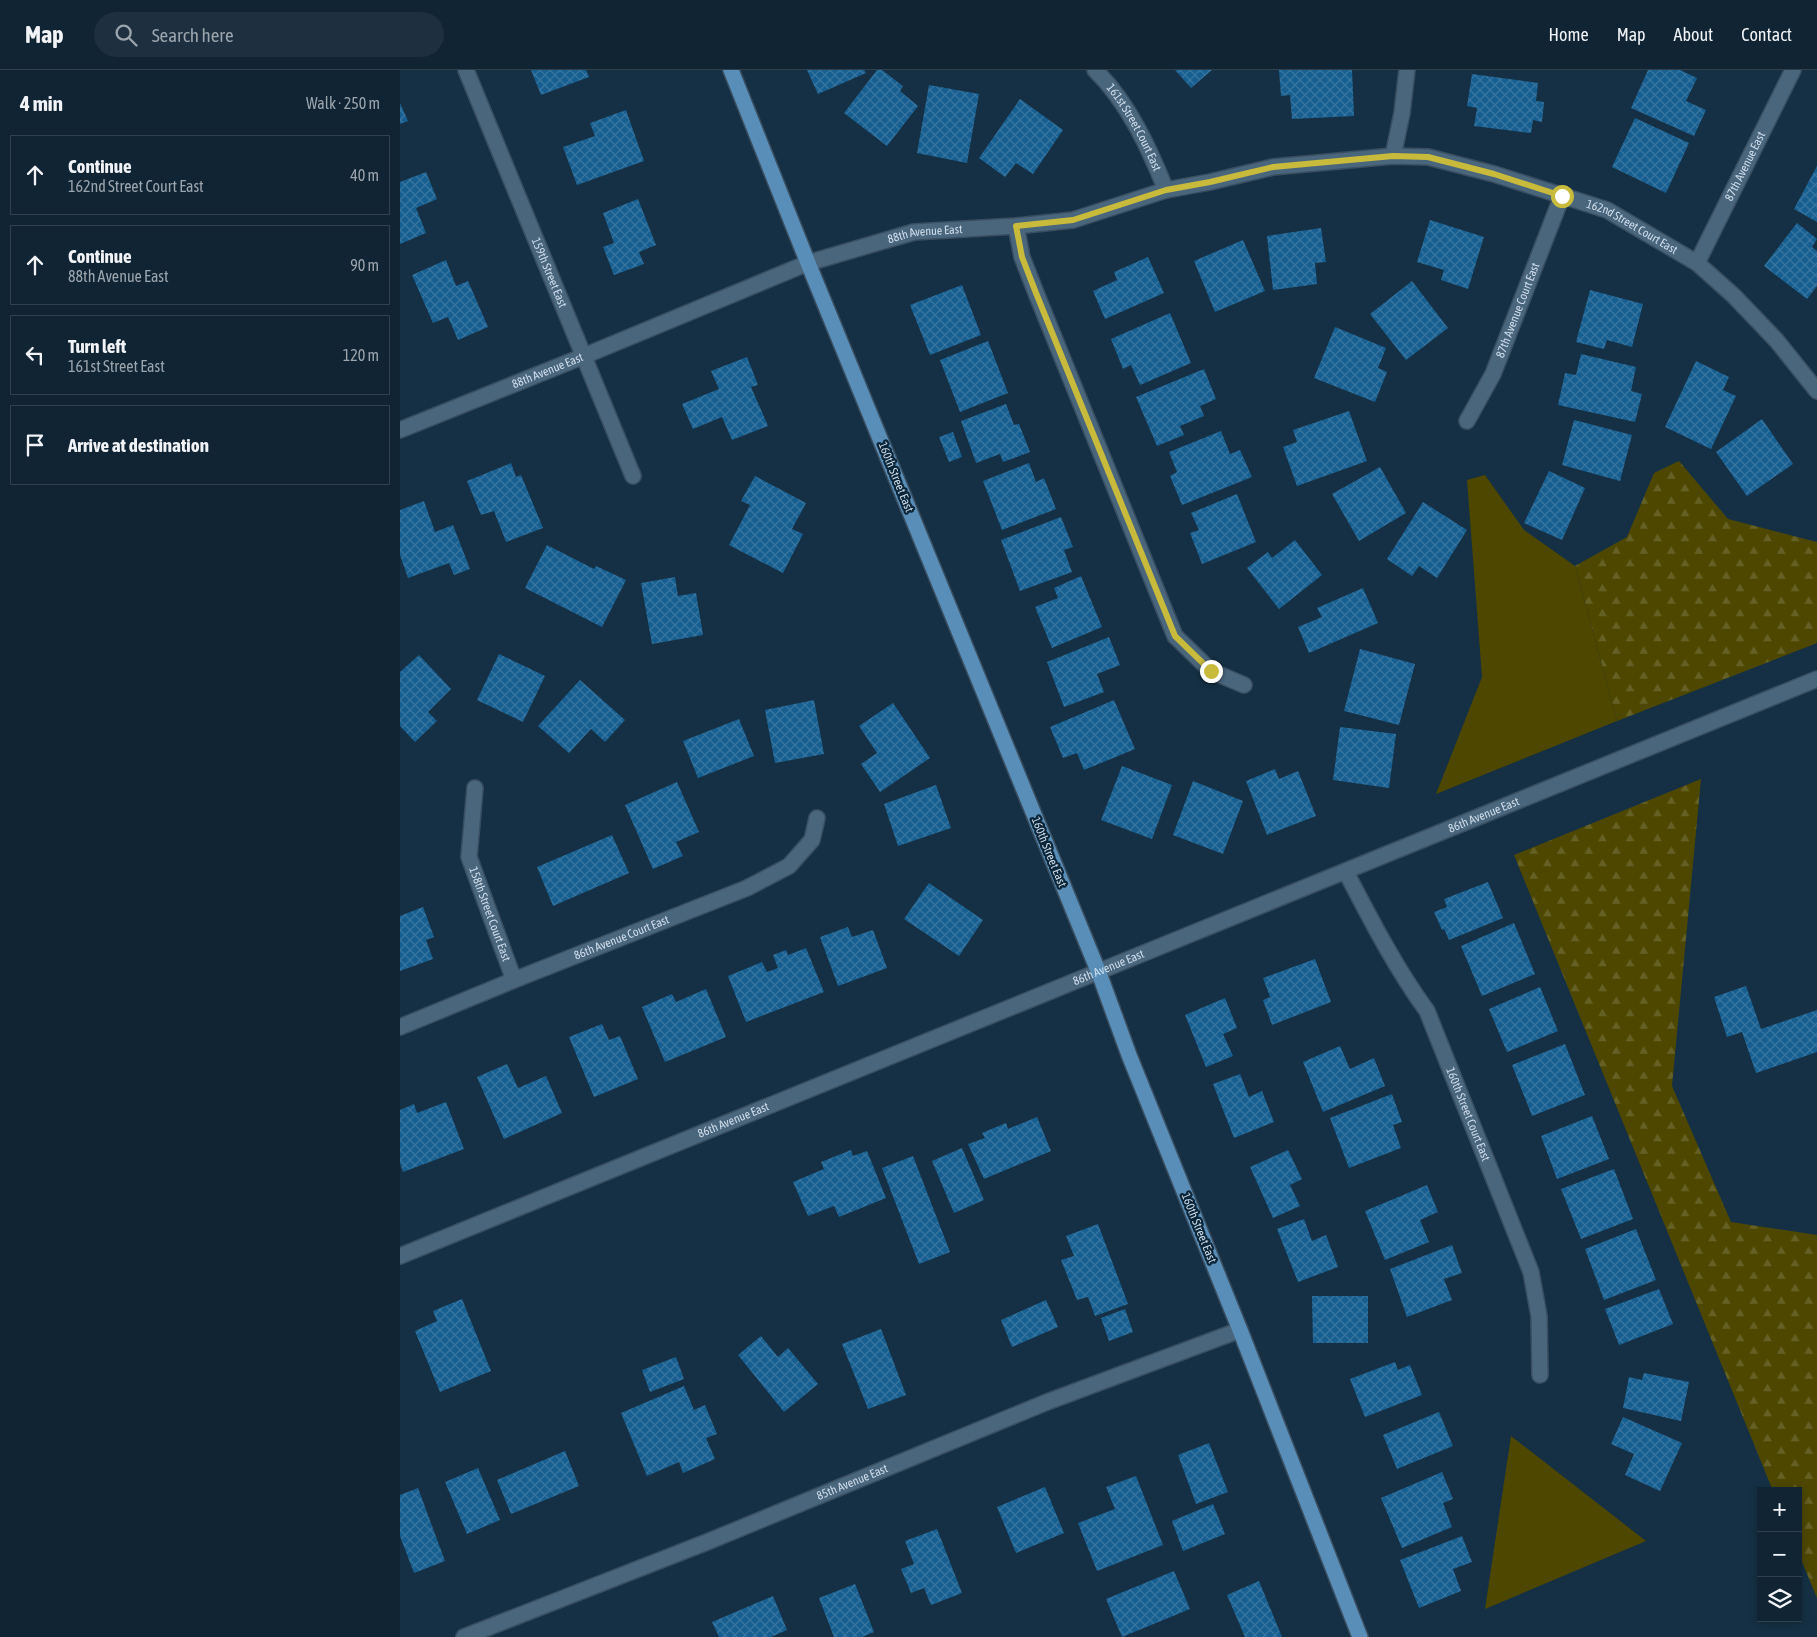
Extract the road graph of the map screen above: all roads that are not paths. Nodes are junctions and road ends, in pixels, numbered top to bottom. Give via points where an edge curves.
1 (466, 70) edge
2 (731, 70) edge
3 (1095, 70) edge
4 (1407, 70) edge
5 (1793, 70) edge
6 (1393, 156) junction
7 (1166, 190) junction
8 (1562, 196) junction
9 (1016, 226) junction
10 (1697, 262) junction
11 (808, 263) junction
12 (584, 356) junction
13 (1817, 391) edge
14 (1467, 421) dead end
15 (400, 430) edge
16 (632, 476) dead end
17 (1817, 679) edge
18 (1244, 685) dead end
19 (475, 788) dead end
20 (817, 818) dead end
21 (1346, 872) junction
22 (1099, 972) junction
23 (514, 980) junction
24 (400, 1027) edge
25 (400, 1256) edge
26 (1240, 1330) junction
27 (1540, 1375) dead end
28 (464, 1637) edge
29 (1360, 1637) edge

1 - 12 street, 159th Street East
2 - 11 main road, 160th Street East
3 - 7 street, 161st Street Court East via 1105,79 1133,120
4 - 6 street
5 - 10 street, 87th Avenue East
6 - 7 street, 88th Avenue East via 1273,167
6 - 8 street, 162nd Street Court East via 1428,157
7 - 9 street, 88th Avenue East via 1073,220
8 - 10 street, 162nd Street Court East via 1607,210
8 - 14 street, 87th Avenue Court East via 1493,374
9 - 11 street, 88th Avenue East via 914,232
9 - 18 street via 1022,257 1175,636 1211,671
10 - 13 street, 162nd Street Court East via 1777,341
11 - 12 street, 88th Avenue East
11 - 22 main road, 160th Street East
12 - 15 street, 88th Avenue East
12 - 16 street, 159th Street East
17 - 21 street, 86th Avenue East
19 - 23 street, 158th Street Court East via 469,857
20 - 23 street, 86th Avenue Court East via 812,840 789,866 780,871 747,888
21 - 22 street, 86th Avenue East
21 - 27 street, 160th Street Court East via 1389,954 1427,1011 1531,1272 1539,1316
22 - 25 street, 86th Avenue East
22 - 26 main road, 160th Street East via 1129,1055
23 - 24 street, 86th Avenue Court East
26 - 28 street, 85th Avenue East via 1047,1402 707,1542
26 - 29 main road, 160th Street East

